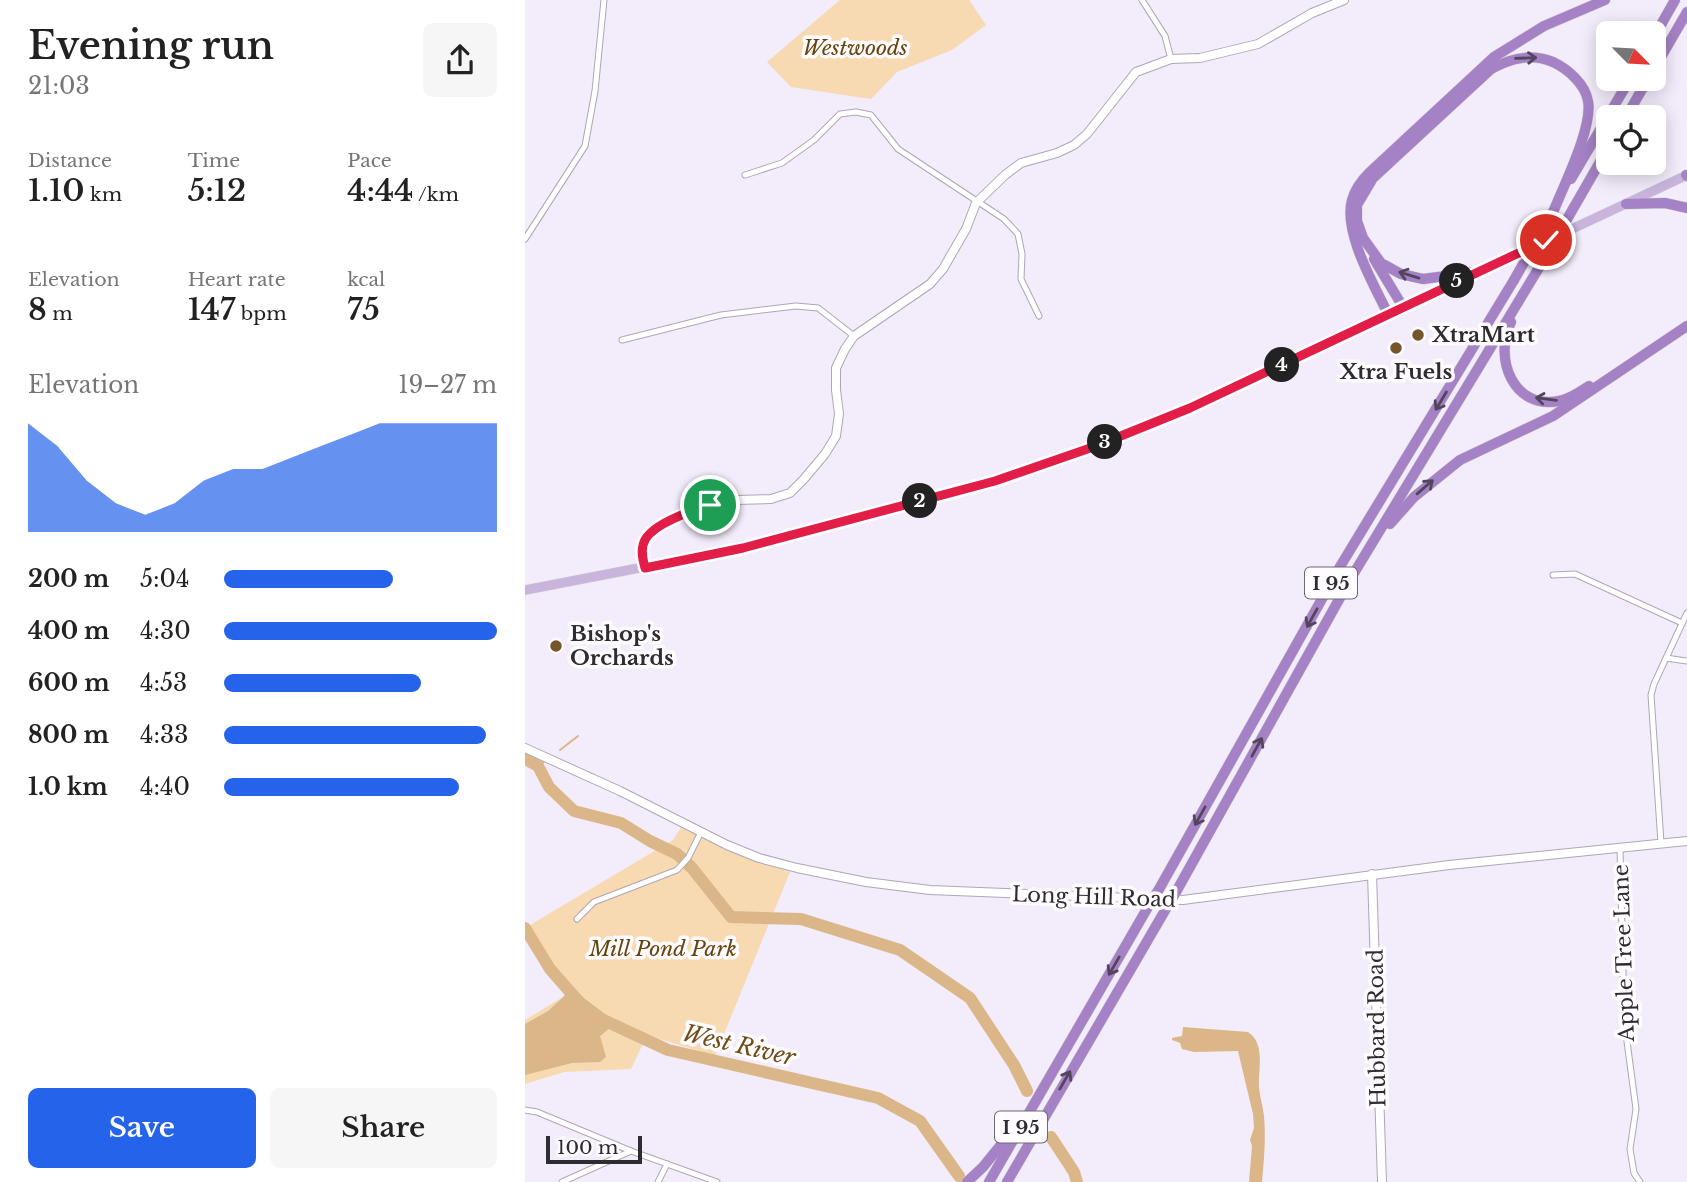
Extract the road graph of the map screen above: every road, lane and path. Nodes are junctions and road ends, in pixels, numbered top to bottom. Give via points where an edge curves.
1 (604, 0) edge
2 (1142, 0) edge
3 (1344, 0) edge
4 (1605, 0) edge
5 (1675, 0) edge
6 (1687, 12) edge
7 (1663, 21) edge
8 (1666, 48) edge
9 (1171, 59) junction
10 (1622, 91) edge
11 (1596, 169) edge
12 (745, 175) dead end
13 (1687, 176) edge
14 (976, 203) junction
15 (1626, 204) junction
16 (1687, 208) edge
17 (1553, 210) junction
18 (1363, 238) junction
19 (525, 239) edge
20 (1537, 271) junction
21 (1476, 272) junction
22 (1403, 307) junction
23 (1388, 314) junction
24 (1039, 316) dead end
25 (1687, 318) edge
26 (1687, 326) edge
27 (854, 336) junction
28 (622, 340) dead end
29 (645, 568) junction
30 (1553, 575) dead end
31 (1351, 578) junction
32 (525, 590) edge
33 (1687, 613) edge
34 (1682, 623) junction
35 (1666, 658) junction
36 (1687, 662) edge
37 (525, 748) edge
38 (701, 832) junction
39 (1687, 841) edge
40 (1661, 843) junction
41 (1620, 847) junction
42 (1372, 874) junction
43 (577, 919) dead end
44 (1053, 1072) junction
45 (525, 1110) edge
46 (631, 1151) junction
47 (667, 1164) junction
48 (1008, 1180) edge
49 (562, 1182) edge
50 (658, 1182) edge
51 (717, 1182) edge
52 (967, 1182) edge
53 (989, 1182) edge
54 (1382, 1182) edge
55 (1640, 1182) edge

1 - 19 street via 585,146
2 - 9 street via 1165,36
3 - 9 street via 1258,44 1200,58
4 - 23 highway via 1544,26 1494,57 1357,187 1351,202 1353,235
5 - 7 highway
6 - 8 highway
9 - 14 street via 1136,72 1074,145 1021,163
10 - 17 highway, I 95
11 - 20 highway, I 95, bridge
12 - 14 street via 782,163 840,114 856,112 871,115 898,149
13 - 15 main road
14 - 24 street via 1004,219 1018,234 1021,279
14 - 27 street via 966,229 930,284
15 - 16 highway via 1665,203
15 - 21 main road
18 -> 17 highway via 1357,205 1373,178 1491,69 1523,57 1544,58 1564,67 1580,83 1588,100 1588,121
17 -> 44 highway, I 95, bridge via 1341,565
21 -> 18 highway via 1423,279 1401,274 1381,263
18 - 22 highway
25 -> 20 highway via 1578,393 1544,401 1516,385 1505,369 1503,349
20 - 31 highway, I 95
21 - 22 main road
22 - 23 main road
23 - 29 main road via 1157,422 995,481 743,548
31 -> 26 highway via 1394,518 1437,477 1481,448 1553,416
27 - 28 street via 818,308 796,306 721,314
27 - 29 street via 837,368 836,436 803,480 790,493 710,505 656,528 643,543
29 - 32 main road
30 - 34 street via 1575,574
48 -> 31 highway, I 95, bridge
33 - 34 street
34 - 35 street
35 - 36 street
35 - 40 street via 1651,695
37 - 38 street, Long Hill Road
38 - 42 street, Long Hill Road via 786,866 938,891 1183,900
38 - 43 street via 684,864 594,902
39 - 40 street, Long Hill Road
40 - 41 street, Long Hill Road
41 - 42 street, Long Hill Road
41 - 55 street, Apple Tree Lane via 1624,1019 1636,1101 1630,1149
42 - 54 street, Hubbard Road
44 - 52 highway via 1012,1131
44 - 53 highway, I 95
45 - 46 street
46 - 47 street
46 - 49 street
47 - 50 street
47 - 51 street

